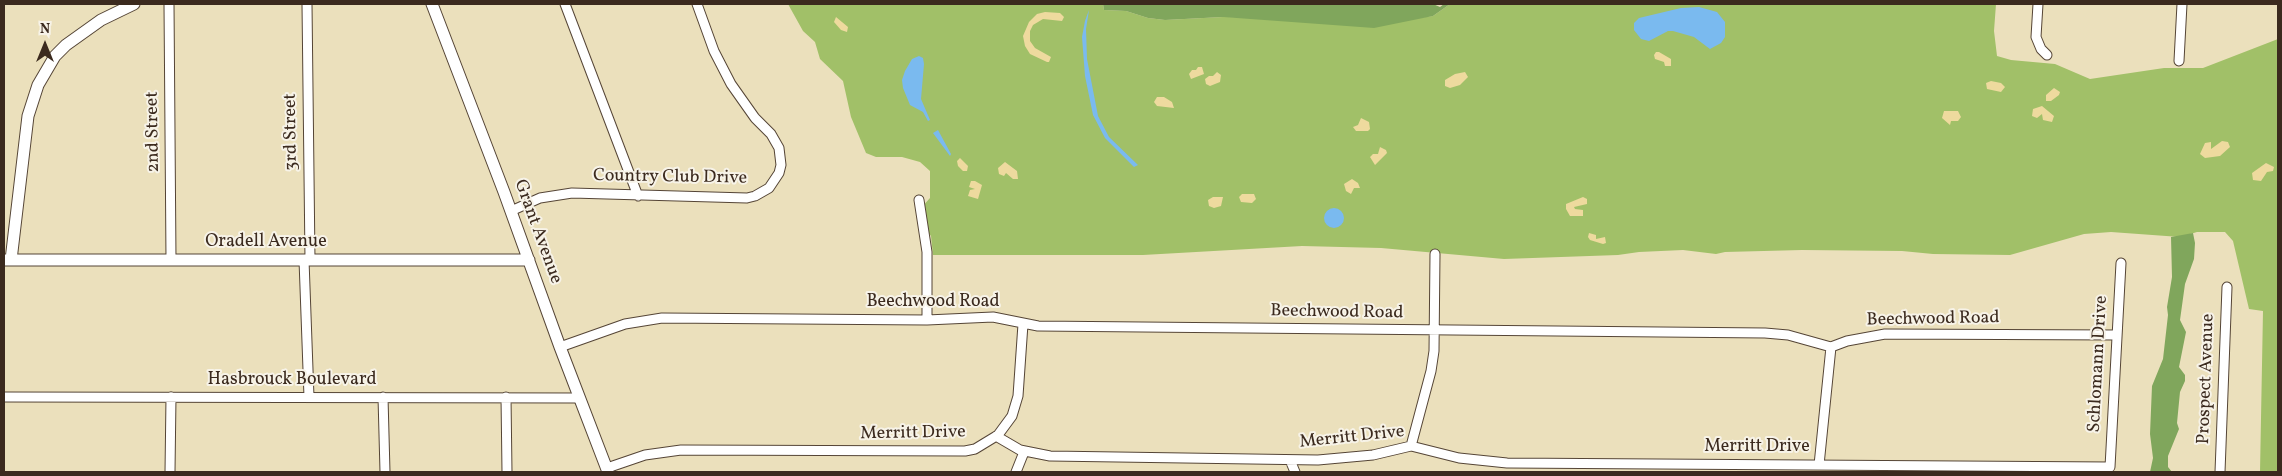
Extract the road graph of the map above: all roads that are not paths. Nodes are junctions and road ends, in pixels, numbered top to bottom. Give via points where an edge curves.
1 (134, 4) edge
2 (169, 4) edge
3 (306, 4) edge
4 (432, 4) edge
5 (565, 4) edge
6 (697, 4) edge
7 (2038, 4) edge
8 (2182, 4) edge
9 (2047, 55) dead end
10 (2179, 61) dead end
11 (638, 196) junction
12 (919, 200) dead end
13 (511, 211) junction
14 (1435, 254) dead end
15 (7, 260) edge
16 (171, 260) junction
17 (307, 260) junction
18 (528, 260) junction
19 (2121, 263) dead end
20 (2227, 287) dead end
21 (927, 320) junction
22 (1023, 324) junction
23 (1435, 330) junction
24 (2116, 335) junction
25 (560, 347) junction
26 (1831, 347) junction
27 (4, 397) edge
28 (171, 397) junction
29 (309, 397) junction
30 (383, 397) junction
31 (506, 398) junction
32 (579, 398) junction
33 (996, 436) junction
34 (1411, 446) junction
35 (1024, 452) junction
36 (1290, 460) junction
37 (1819, 465) junction
38 (2110, 467) joint
39 (1912, 469) edge
40 (608, 470) edge
41 (170, 472) edge
42 (385, 472) edge
43 (507, 472) edge
44 (1016, 472) edge
45 (1295, 472) edge
46 (2220, 472) edge

1 - 15 street via 101,20 66,45 55,56 38,85 28,116
2 - 16 street, 2nd Street
3 - 17 street, 3rd Street
4 - 13 street, Grant Avenue
5 - 11 street
6 - 11 street, Country Club Drive via 714,51 731,84 776,141 781,156 779,173 769,188 747,198
7 - 9 street via 2036,37
8 - 10 street
11 - 13 street, Country Club Drive via 556,195 540,198
12 - 21 street via 927,252
13 - 18 street, Grant Avenue
14 - 23 street
15 - 16 street, Oradell Avenue
16 - 17 street, Oradell Avenue
17 - 18 street, Oradell Avenue
17 - 29 street, 3rd Street
18 - 25 street, Grant Avenue
19 - 24 street, Schlomann Drive
20 - 46 street, Prospect Avenue
21 - 22 street, Beechwood Road via 993,317
21 - 25 street, Beechwood Road via 662,318 625,324
22 - 23 street, Beechwood Road
22 - 33 street via 1016,406 1006,426
23 - 26 street, Beechwood Road via 1766,333 1788,335
23 - 34 street via 1431,371
24 - 26 street, Beechwood Road via 1885,334
24 - 38 street, Schlomann Drive
25 - 32 street, Grant Avenue
26 - 37 street
27 - 28 street, Hasbrouck Boulevard
28 - 29 street, Hasbrouck Boulevard
28 - 41 street
29 - 30 street, Hasbrouck Boulevard
30 - 31 street, Hasbrouck Boulevard
30 - 42 street
31 - 32 street, Hasbrouck Boulevard
31 - 43 street
32 - 40 street, Grant Avenue
33 - 35 street, Merritt Drive
33 - 40 street, Merritt Drive via 985,445 965,451 681,450 645,455
34 - 36 street, Merritt Drive via 1346,458
34 - 37 street, Merritt Drive via 1459,458 1507,463
35 - 36 street, Merritt Drive via 1050,456
35 - 44 street
36 - 45 street
37 - 39 street, Merritt Drive
38 - 39 street, Merritt Drive

